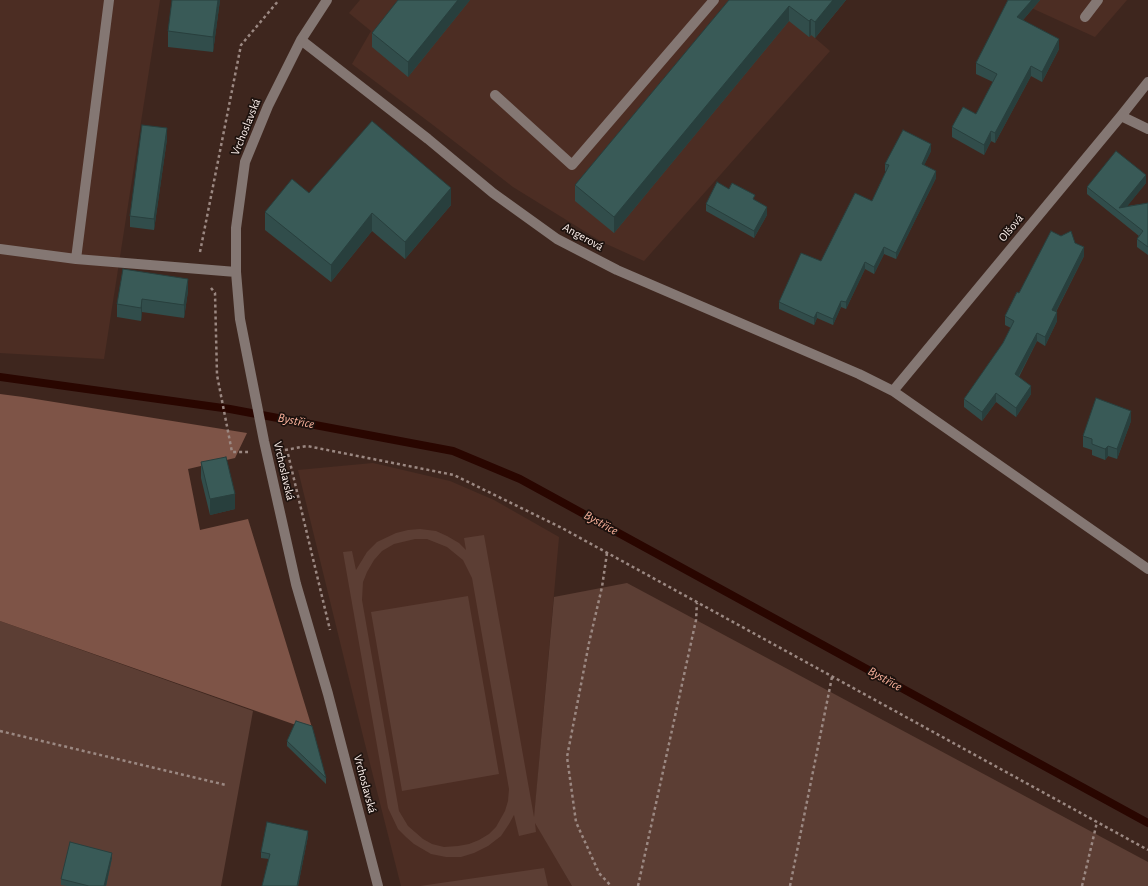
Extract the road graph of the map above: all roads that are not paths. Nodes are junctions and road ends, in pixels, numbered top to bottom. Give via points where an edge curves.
1 (109, 0) edge
2 (327, 0) edge
3 (714, 0) edge
4 (1098, 0) edge
5 (1085, 17) dead end
6 (301, 40) junction
7 (1148, 82) edge
8 (496, 95) dead end
9 (1121, 116) junction
10 (1148, 129) edge
11 (0, 249) edge
12 (76, 259) junction
13 (236, 272) junction
14 (893, 391) junction
15 (1148, 569) edge
16 (378, 886) edge

1 - 12 street
2 - 6 street, Vrchoslavská
3 - 8 street via 572,165
4 - 5 street
6 - 13 street, Vrchoslavská via 268,106 245,162 236,228
6 - 14 street, Angerová via 493,193 557,239 617,270
7 - 9 street, Olšová
9 - 10 street
9 - 14 street, Olšová
11 - 12 street
12 - 13 street
13 - 16 street, Vrchoslavská via 240,319 252,382 296,584 330,701
14 - 15 street, Angerová

